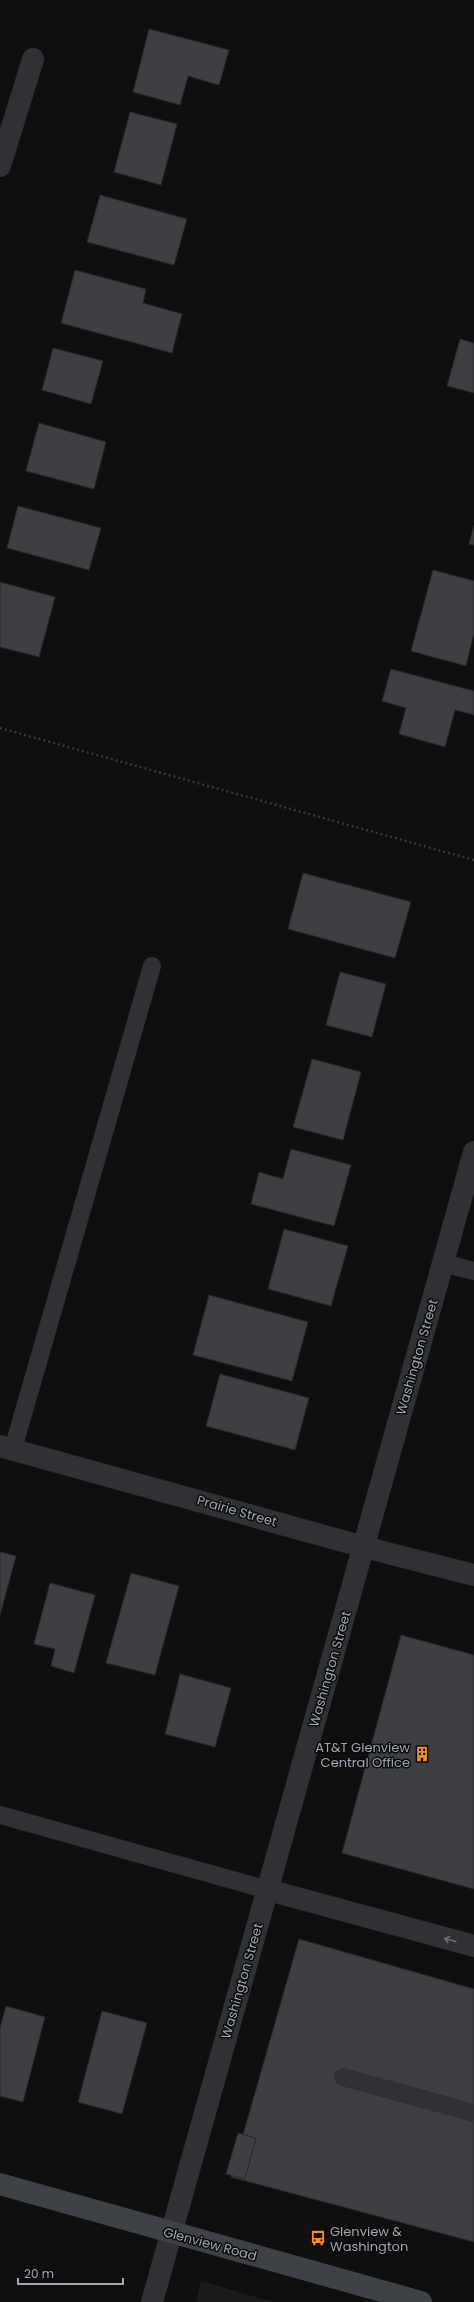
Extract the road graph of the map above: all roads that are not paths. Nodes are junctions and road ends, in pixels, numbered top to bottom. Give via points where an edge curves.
1 (33, 59) dead end
2 (0, 166) edge
3 (152, 966) dead end
4 (474, 1152) edge
5 (443, 1263) junction
6 (474, 1271) edge
7 (6, 1447) edge
8 (364, 1547) junction
9 (474, 1575) edge
10 (0, 1815) edge
11 (268, 1890) junction
12 (474, 1946) edge
13 (343, 2077) dead end
14 (474, 2113) edge
15 (0, 2184) edge
16 (171, 2233) junction
17 (152, 2302) edge
18 (421, 2302) edge

1 - 2 street
3 - 7 lane
4 - 5 street, Washington Street
5 - 6 lane
5 - 8 street, Washington Street
7 - 8 street, Prairie Street
8 - 9 street, Prairie Street
8 - 11 street, Washington Street
10 - 11 lane
12 -> 11 street
11 - 16 street, Washington Street
13 - 14 lane
15 - 16 main road, Glenview Road
16 - 17 street, Washington Street
16 - 18 main road, Glenview Road

